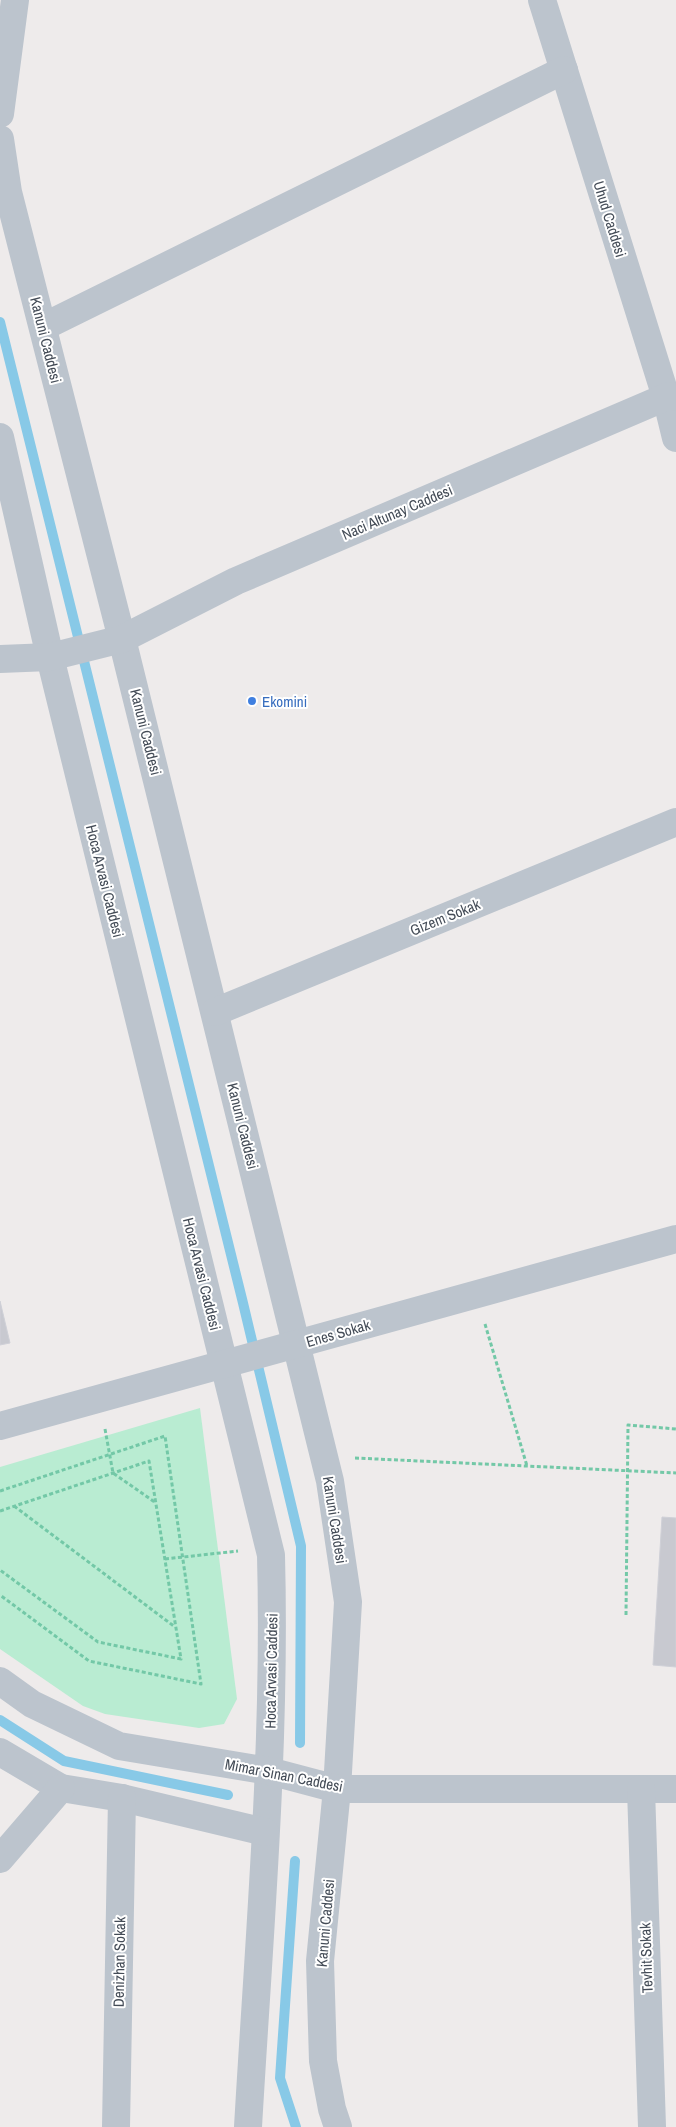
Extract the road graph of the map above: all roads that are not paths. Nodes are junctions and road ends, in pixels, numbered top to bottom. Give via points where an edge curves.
1 (15, 0) edge
2 (542, 0) edge
3 (564, 70) junction
4 (0, 114) edge
5 (0, 139) edge
6 (43, 326) junction
7 (671, 397) edge
8 (0, 437) edge
9 (676, 438) edge
10 (122, 639) junction
11 (50, 657) junction
12 (0, 659) edge
13 (676, 822) edge
14 (215, 1012) junction
15 (676, 1239) edge
16 (296, 1345) junction
17 (224, 1364) junction
18 (0, 1426) edge
19 (0, 1681) edge
20 (0, 1752) edge
21 (269, 1770) junction
22 (61, 1788) junction
23 (337, 1789) junction
24 (641, 1789) junction
25 (676, 1789) edge
26 (122, 1798) junction
27 (265, 1832) junction
28 (0, 1859) edge
29 (116, 2127) edge
30 (248, 2127) edge
31 (338, 2127) edge
32 (652, 2127) edge

1 - 4 street
2 - 3 street, Uhud Caddesi
3 - 6 street
3 - 7 street, Uhud Caddesi
5 - 6 street, Kanuni Caddesi via 8,192
6 - 10 street, Kanuni Caddesi
7 - 9 street, Uhud Caddesi
7 - 10 street, Naci Altunay Caddesi via 236,581
8 - 11 street, Hoca Arvasi Caddesi
10 - 11 street, Naci Altunay Caddesi
10 - 14 street, Kanuni Caddesi
11 - 12 street, Naci Altunay Caddesi
11 - 17 street, Hoca Arvasi Caddesi
13 - 14 street, Gizem Sokak
14 - 16 street, Kanuni Caddesi
15 - 16 street, Enes Sokak
16 - 17 street, Enes Sokak
16 - 23 street, Kanuni Caddesi via 330,1481 348,1602
17 - 18 street, Enes Sokak
17 - 21 street, Hoca Arvasi Caddesi via 269,1548 272,1624
19 - 21 street, Mimar Sinan Caddesi via 32,1704 119,1746
20 - 22 street
21 - 23 street, Mimar Sinan Caddesi
21 - 27 street, Hoca Arvasi Caddesi
22 - 26 street
22 - 28 street
23 - 24 street, Mimar Sinan Caddesi
23 - 31 street, Kanuni Caddesi via 320,1960 323,2061
24 - 25 street, Mimar Sinan Caddesi
24 - 32 street, Tevhit Sokak
26 - 27 street
26 - 29 street, Denizhan Sokak
27 - 30 street, Hoca Arvasi Caddesi

